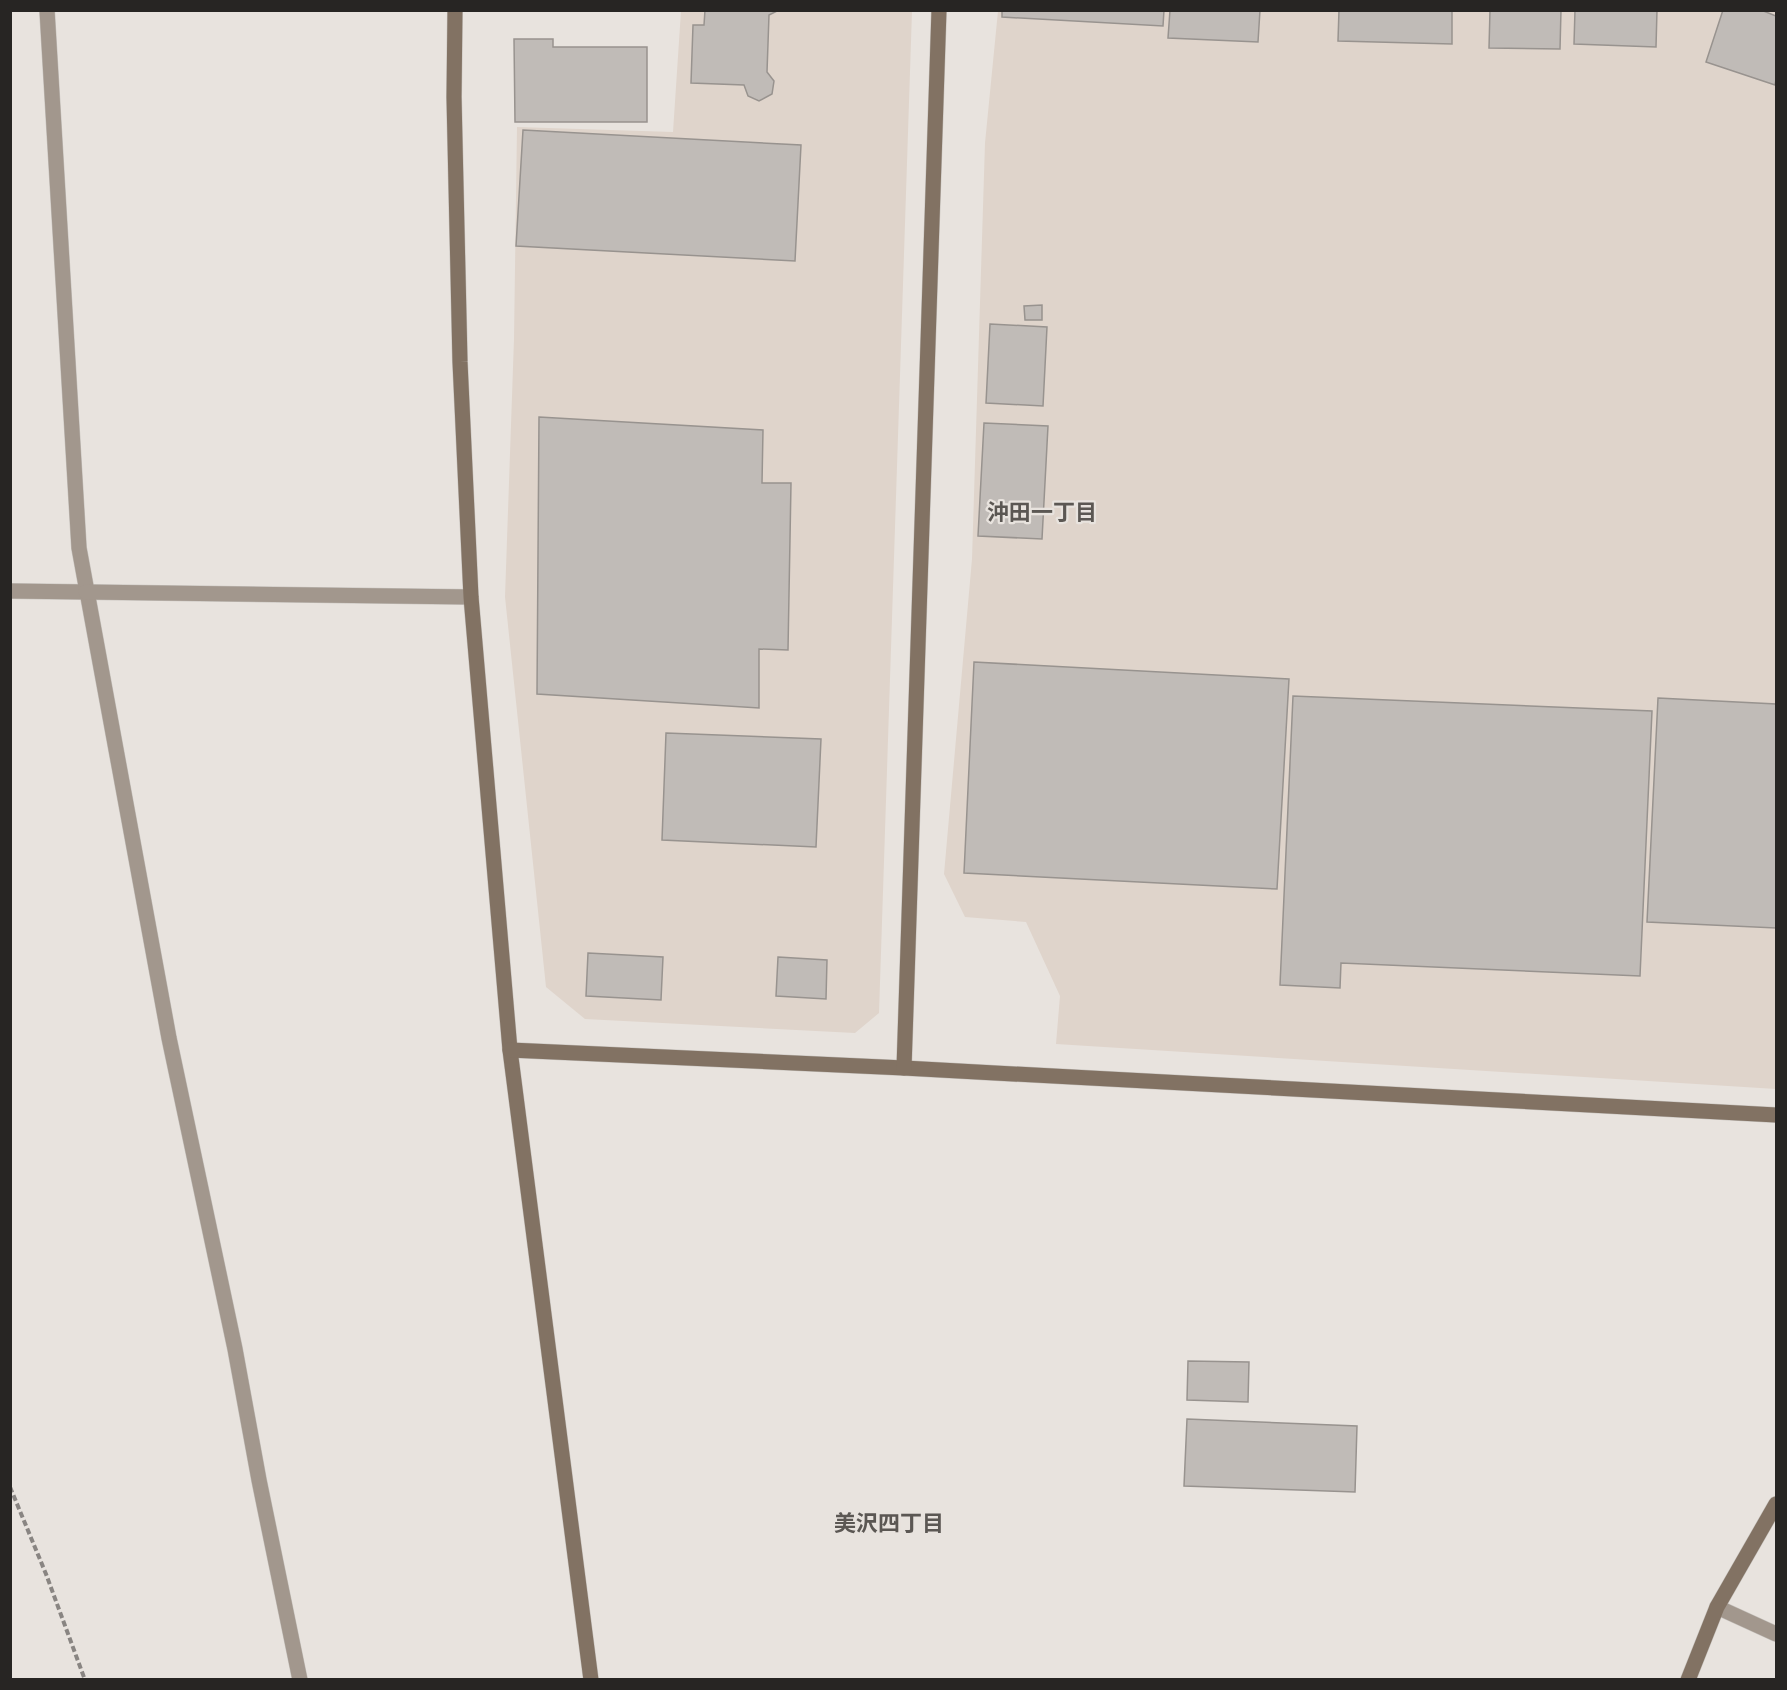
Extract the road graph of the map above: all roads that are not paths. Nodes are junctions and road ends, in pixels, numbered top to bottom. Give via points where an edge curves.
1 (46, 10) edge
2 (455, 10) edge
3 (939, 10) edge
4 (10, 591) edge
5 (86, 592) junction
6 (471, 597) junction
7 (510, 1050) junction
8 (904, 1068) junction
9 (1776, 1114) edge
10 (1776, 1504) edge
11 (1718, 1607) junction
12 (1776, 1634) edge
13 (300, 1680) edge
14 (591, 1680) edge
15 (1688, 1680) edge

1 - 5 street via 79,548
2 - 6 street via 460,362
3 - 8 street
4 - 5 street
5 - 6 street
5 - 13 street via 167,1027
6 - 7 street
7 - 8 street
7 - 14 street
8 - 9 street
10 - 11 street
11 - 12 street
11 - 15 street

